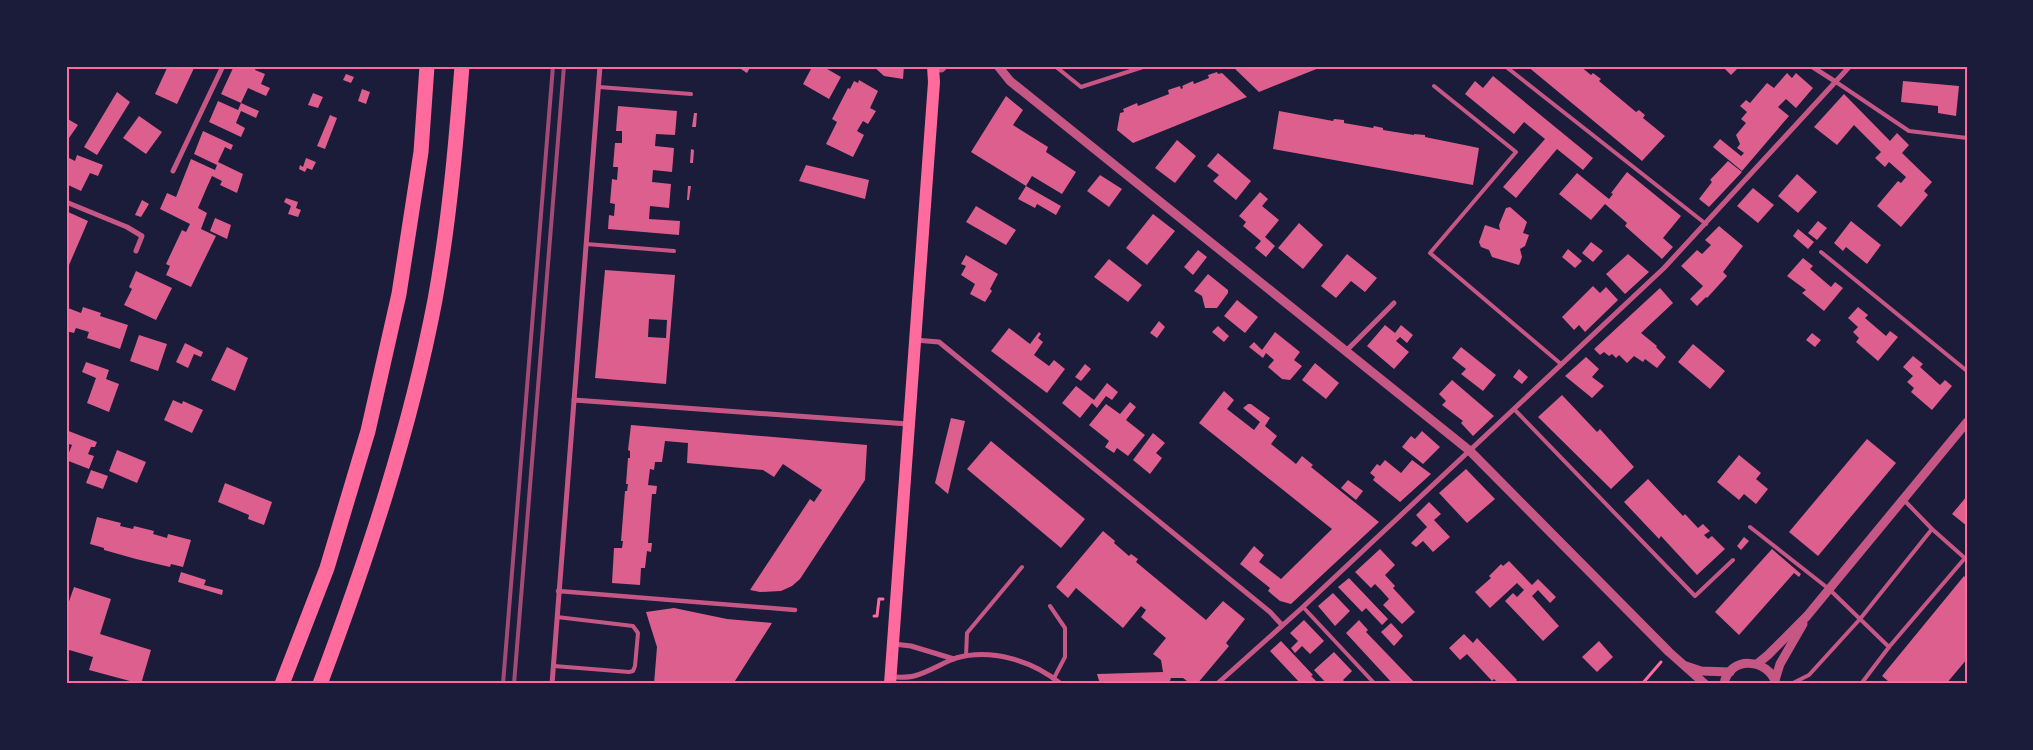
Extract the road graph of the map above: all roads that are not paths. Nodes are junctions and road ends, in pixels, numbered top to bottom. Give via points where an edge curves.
1 (223, 66) edge
2 (427, 66) edge
3 (462, 66) edge
4 (600, 66) edge
5 (998, 66) edge
6 (1054, 66) edge
7 (1146, 66) edge
8 (1505, 66) edge
9 (1811, 66) edge
10 (1850, 66) edge
11 (1962, 66) edge
12 (940, 67) edge
13 (1967, 67) edge
14 (1836, 82) junction
15 (1434, 86) dead end
16 (599, 87) junction
17 (691, 94) dead end
18 (1967, 138) edge
19 (173, 171) dead end
20 (66, 202) edge
21 (1706, 224) junction
22 (586, 244) junction
23 (136, 251) dead end
24 (674, 251) dead end
25 (1821, 252) dead end
26 (1394, 303) dead end
27 (914, 340) junction
28 (1345, 352) junction
29 (1561, 364) junction
30 (1967, 371) edge
31 (574, 400) junction
32 (1514, 409) junction
33 (1967, 422) edge
34 (908, 424) junction
35 (1470, 451) junction
36 (1903, 499) junction
37 (1750, 527) dead end
38 (1932, 529) junction
39 (1966, 559) edge
40 (1733, 560) dead end
41 (1022, 567) dead end
42 (1829, 589) junction
43 (558, 590) junction
44 (1050, 606) dead end
45 (1303, 607) junction
46 (795, 610) dead end
47 (1807, 616) junction
48 (557, 617) junction
49 (1860, 619) junction
50 (1282, 625) junction
51 (893, 644) junction
52 (1889, 647) junction
53 (966, 656) junction
54 (954, 659) junction
55 (1682, 664) junction
56 (1757, 664) junction
57 (554, 666) junction
58 (1730, 672) junction
59 (1054, 678) junction
60 (890, 680) edge
61 (1775, 682) edge
62 (282, 684) edge
63 (320, 684) edge
64 (552, 684) edge
65 (1061, 684) edge
66 (1217, 684) edge
67 (1375, 684) edge
68 (1705, 684) edge
69 (1724, 684) edge
70 (1791, 684) edge
71 (1861, 684) edge

1 - 19 street
2 - 62 highway via 421,152 399,294 368,430 327,568
3 - 63 highway via 455,157 433,309 403,438 360,576
4 - 16 street
5 - 28 street via 1010,81
6 - 7 lane via 1081,87
8 - 21 lane
9 - 14 street
10 - 14 street
11 - 13 street
12 - 27 main road via 934,82
14 - 18 lane via 1909,131
14 - 21 street
15 - 29 lane via 1516,152 1430,253
16 - 17 lane
16 - 22 street
20 - 23 street via 142,236
21 - 29 street
22 - 24 lane
22 - 31 street
25 - 30 lane
26 - 28 street
27 - 34 main road
27 - 50 street via 939,342
28 - 35 street
29 - 32 street
31 - 34 street
31 - 43 street
32 - 35 street
32 - 40 lane via 1695,596
33 - 36 street
34 - 51 main road
35 - 45 street
35 - 55 street
36 - 38 lane
36 - 42 street
37 - 42 lane
38 - 39 lane
38 - 49 lane
39 - 52 lane
41 - 53 lane via 967,633
42 - 47 street
42 - 49 lane
43 - 46 street
43 - 48 street
44 - 59 lane via 1066,628 1065,657
45 - 50 street
45 - 67 lane
47 - 56 street
47 - 61 street via 1780,664
48 - 57 street
48 - 57 lane via 633,626 638,633 633,671
49 - 52 lane
49 - 70 lane via 1809,675
50 - 66 street
51 - 54 street
51 - 60 main road
52 - 71 lane
53 - 54 street
53 - 59 street via 983,654 1009,658
54 - 60 street via 912,676
55 - 58 street via 1701,670
55 - 68 street
56 - 58 street via 1742,664
56 - 61 street via 1770,671
57 - 64 street
58 - 69 street
59 - 65 street

